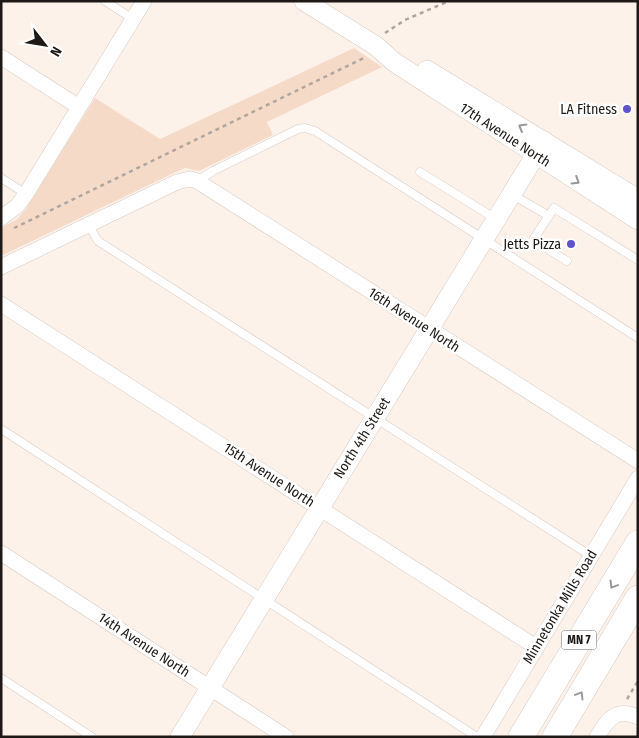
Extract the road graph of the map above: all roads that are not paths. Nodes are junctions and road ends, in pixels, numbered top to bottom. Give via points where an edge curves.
1 (105, 1) edge
2 (144, 1) edge
3 (304, 1) edge
4 (133, 19) junction
5 (1, 57) edge
6 (79, 107) junction
7 (540, 148) junction
8 (420, 172) dead end
9 (1, 178) edge
10 (194, 180) junction
11 (26, 194) junction
12 (511, 194) junction
13 (638, 199) edge
14 (549, 216) junction
15 (496, 219) junction
16 (638, 220) edge
17 (6, 224) edge
18 (89, 226) junction
19 (483, 240) junction
20 (638, 260) edge
21 (567, 261) dead end
22 (1, 267) edge
23 (1, 304) edge
24 (428, 329) junction
25 (638, 338) edge
26 (375, 417) junction
27 (1, 429) edge
28 (638, 461) edge
29 (638, 478) edge
30 (319, 508) junction
31 (638, 543) edge
32 (1, 553) edge
33 (591, 556) junction
34 (638, 598) edge
35 (264, 599) junction
36 (536, 647) junction
37 (1, 678) edge
38 (210, 688) junction
39 (631, 715) edge
40 (92, 737) edge
41 (180, 737) edge
42 (286, 737) edge
43 (478, 737) edge
44 (483, 737) edge
45 (521, 737) edge
46 (555, 737) edge
47 (597, 737) edge

1 - 4 lane
2 - 4 street
3 - 7 street, 17th Avenue North via 376,45 394,62
4 - 6 street
5 - 6 street
6 - 11 street
7 - 12 street, North 4th Street
7 - 13 street, 17th Avenue North
7 -> 16 street, 17th Avenue North
8 - 15 lane
9 - 11 lane
10 - 18 street via 177,182
10 - 19 lane via 298,128 305,128 315,131
10 - 24 street, 16th Avenue North
11 - 17 street
12 - 14 lane
12 - 15 street, North 4th Street
14 - 20 lane via 554,208
14 - 21 lane via 533,240
15 - 19 street, North 4th Street
18 - 22 street
18 - 26 lane via 98,241
19 - 24 street, North 4th Street
19 - 25 lane
23 - 30 street, 15th Avenue North
24 - 26 street, North 4th Street
24 - 28 street, 16th Avenue North
26 - 30 street, North 4th Street
26 - 33 lane
27 - 35 lane
29 - 33 street, Minnetonka Mills Road
30 - 35 street, North 4th Street
30 - 36 street, 15th Avenue North
31 -> 45 highway, MN 7
32 - 38 street, 14th Avenue North
33 - 36 street, Minnetonka Mills Road
46 -> 34 highway, MN 7
35 - 38 street, North 4th Street
35 - 43 lane
36 - 44 street, Minnetonka Mills Road
37 - 40 lane
38 - 41 street, North 4th Street
38 - 42 street, 14th Avenue North
39 - 47 street via 615,714 608,718

